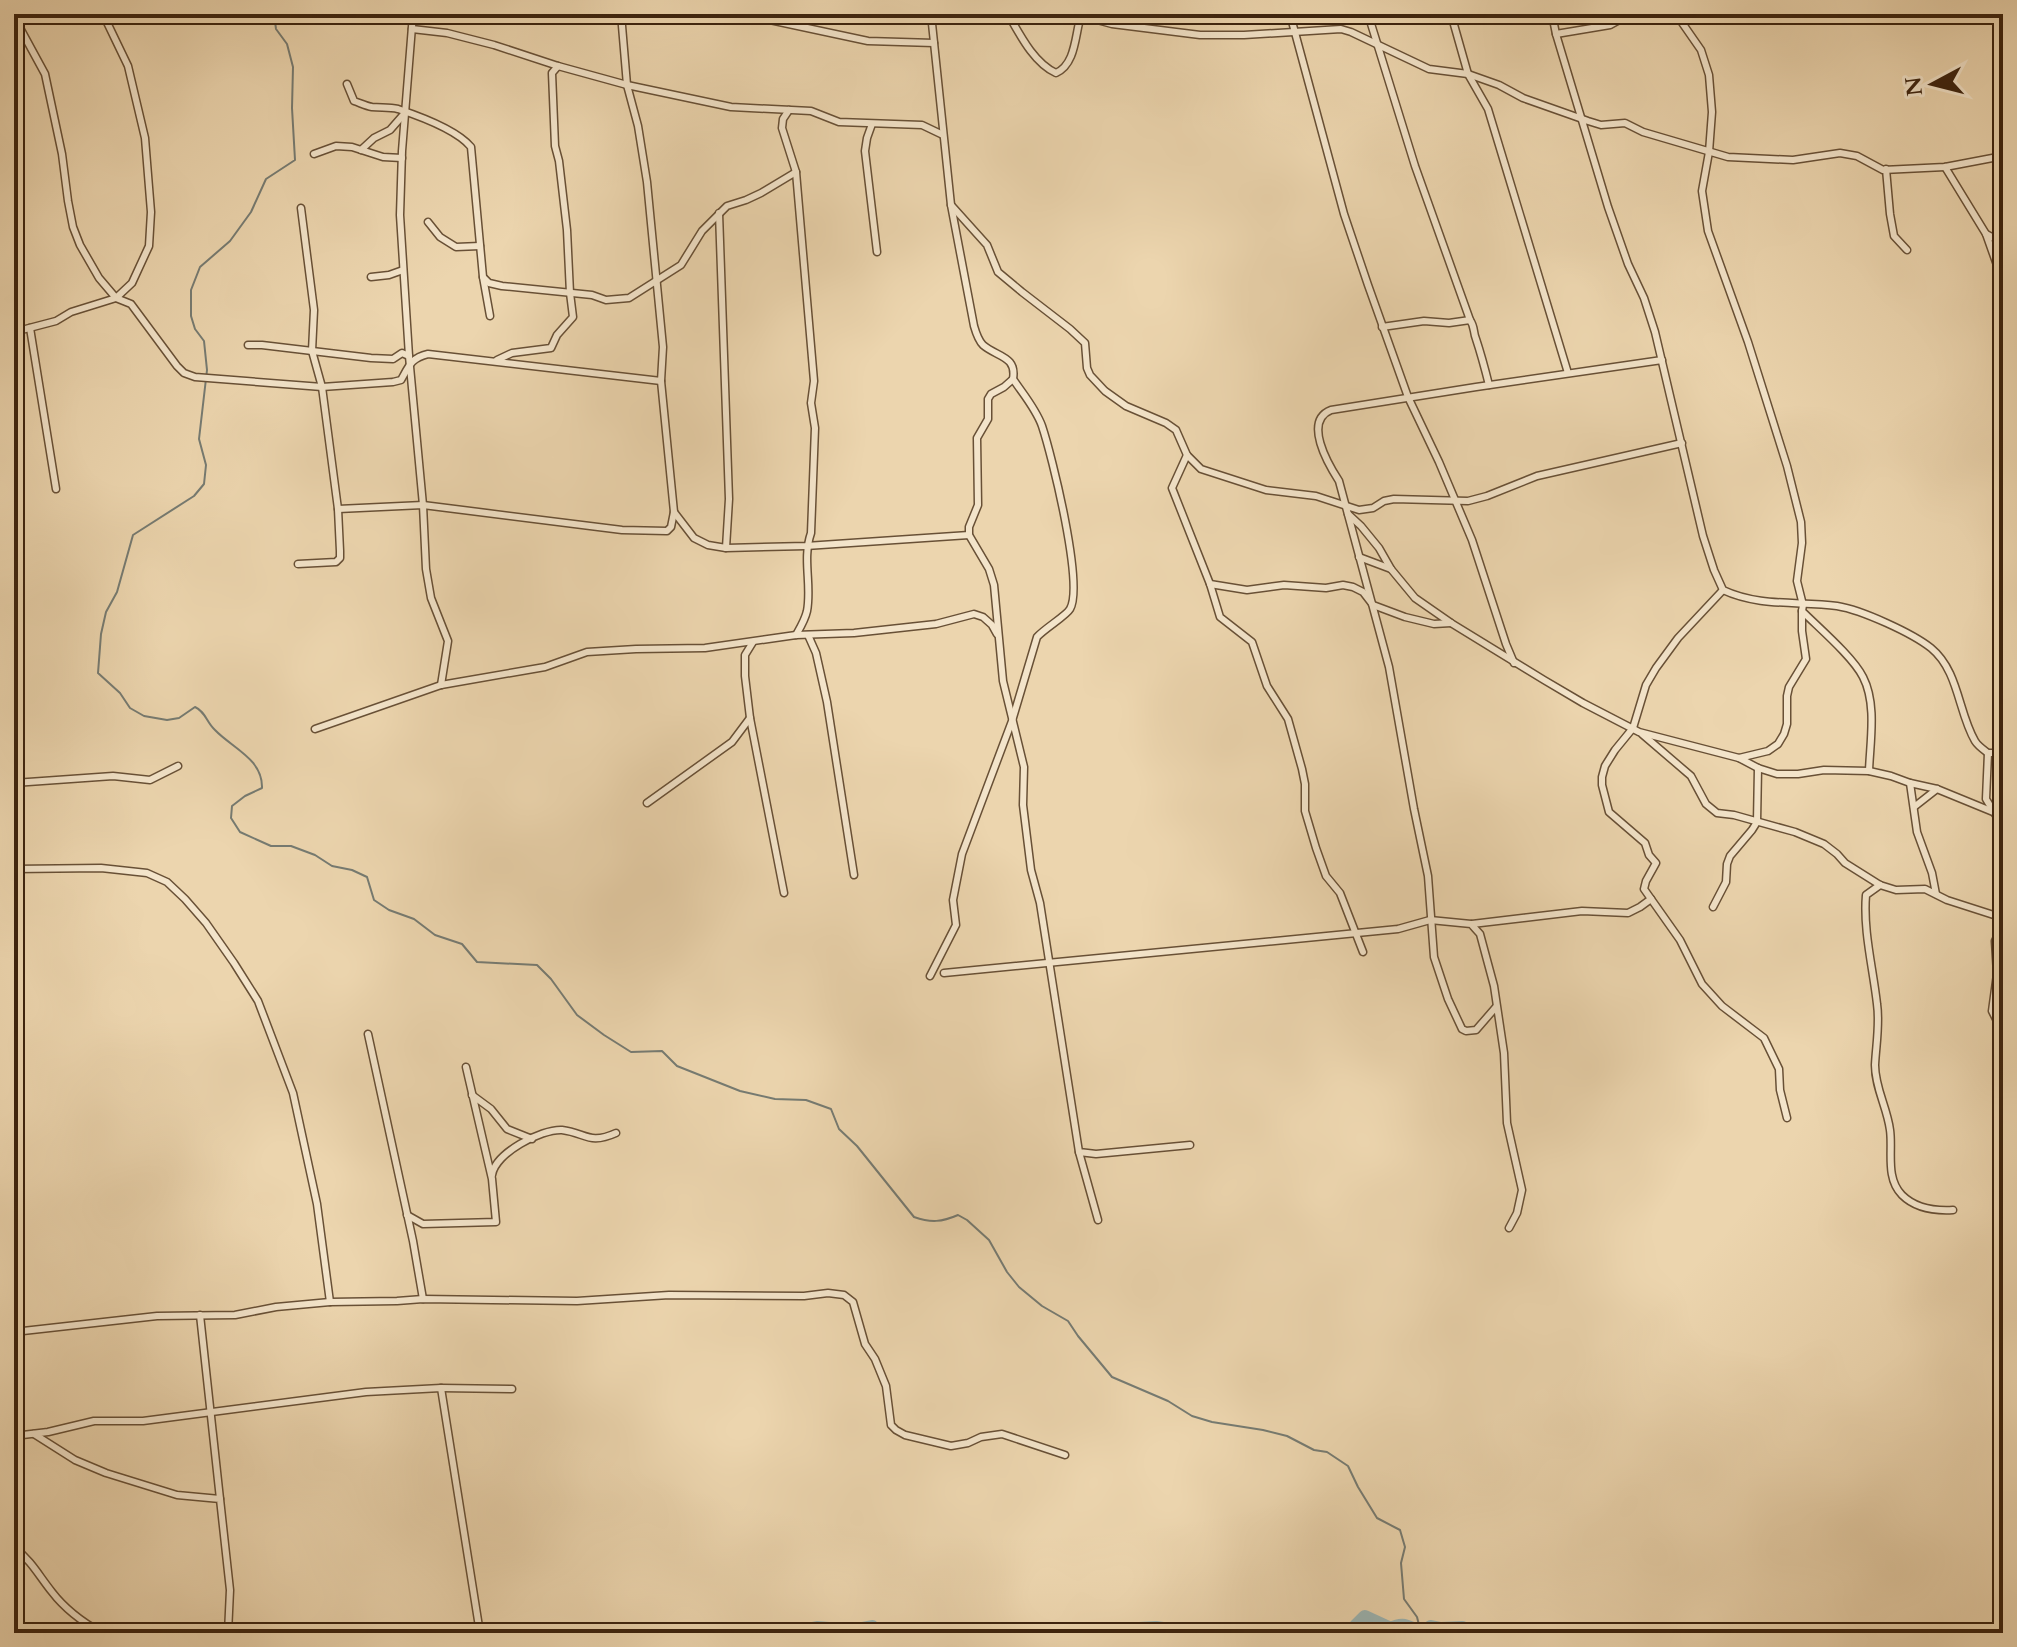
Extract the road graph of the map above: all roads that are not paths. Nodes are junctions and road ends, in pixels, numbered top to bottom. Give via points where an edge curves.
1 (103, 14) edge
2 (413, 14) edge
3 (621, 14) edge
4 (728, 14) edge
5 (931, 14) edge
6 (1008, 14) edge
7 (1290, 14) edge
8 (1368, 14) edge
9 (1451, 14) edge
10 (1552, 14) edge
11 (1630, 14) edge
12 (1676, 14) edge
13 (15, 19) edge
14 (412, 29) junction
15 (1295, 33) junction
16 (1556, 34) junction
17 (934, 43) junction
18 (1378, 46) junction
19 (558, 66) junction
20 (1468, 74) junction
21 (347, 84) dead end
22 (627, 85) junction
23 (789, 110) junction
24 (405, 112) junction
25 (1581, 119) junction
26 (872, 124) junction
27 (943, 135) junction
28 (361, 150) junction
29 (1709, 152) junction
30 (314, 154) dead end
31 (2003, 156) edge
32 (402, 158) junction
33 (1945, 167) junction
34 (1886, 169) junction
35 (796, 172) junction
36 (951, 205) junction
37 (301, 208) dead end
38 (719, 213) junction
39 (428, 222) dead end
40 (1986, 234) junction
41 (2003, 243) edge
42 (480, 246) junction
43 (1907, 250) dead end
44 (877, 252) dead end
45 (403, 270) junction
46 (371, 277) dead end
47 (483, 277) junction
48 (656, 281) junction
49 (2003, 282) edge
50 (570, 293) junction
51 (116, 298) junction
52 (490, 316) dead end
53 (1470, 320) junction
54 (1382, 327) junction
55 (30, 328) junction
56 (14, 332) edge
57 (248, 345) dead end
58 (312, 351) junction
59 (410, 359) junction
60 (1662, 360) junction
61 (494, 361) junction
62 (1568, 373) junction
63 (1013, 379) junction
64 (661, 381) junction
65 (1489, 385) junction
66 (322, 387) junction
67 (1408, 397) junction
68 (1682, 443) junction
69 (1187, 455) junction
70 (56, 489) dead end
71 (1456, 501) junction
72 (423, 505) junction
73 (338, 509) junction
74 (1347, 510) junction
75 (674, 512) junction
76 (969, 535) junction
77 (806, 546) junction
78 (726, 548) junction
79 (1359, 557) junction
80 (298, 564) dead end
81 (1391, 569) junction
82 (1210, 584) junction
83 (1723, 590) junction
84 (1373, 605) junction
85 (1803, 608) junction
86 (1451, 623) junction
87 (796, 635) junction
88 (808, 635) junction
89 (999, 637) junction
90 (753, 642) junction
91 (1514, 663) junction
92 (441, 685) junction
93 (750, 718) junction
94 (1012, 721) junction
95 (315, 729) dead end
96 (1636, 730) junction
97 (1988, 753) junction
98 (2003, 753) edge
99 (1739, 758) junction
100 (178, 766) dead end
101 (1758, 768) junction
102 (1869, 771) junction
103 (14, 783) edge
104 (1910, 783) junction
105 (1937, 789) junction
106 (647, 803) dead end
107 (1914, 807) junction
108 (1992, 811) junction
109 (2003, 816) edge
110 (1757, 822) junction
111 (2003, 827) edge
112 (14, 869) edge
113 (854, 875) dead end
114 (1880, 885) junction
115 (784, 893) dead end
116 (1936, 894) junction
117 (1651, 899) junction
118 (1713, 907) dead end
119 (2003, 918) edge
120 (1430, 920) junction
121 (1471, 924) junction
122 (2003, 925) edge
123 (1356, 933) junction
124 (1363, 952) dead end
125 (1049, 963) junction
126 (944, 973) dead end
127 (930, 976) dead end
128 (1496, 1007) junction
129 (2003, 1033) edge
130 (368, 1034) dead end
131 (466, 1067) dead end
132 (472, 1095) junction
133 (1787, 1118) dead end
134 (616, 1133) dead end
135 (532, 1139) junction
136 (1190, 1145) dead end
137 (1079, 1152) junction
138 (492, 1179) junction
139 (1953, 1210) dead end
140 (407, 1215) junction
141 (1098, 1220) dead end
142 (423, 1224) junction
143 (1509, 1228) dead end
144 (413, 1241) junction
145 (423, 1299) junction
146 (330, 1302) junction
147 (200, 1315) junction
148 (14, 1332) edge
149 (441, 1388) junction
150 (512, 1389) dead end
151 (212, 1411) junction
152 (34, 1434) junction
153 (14, 1436) edge
154 (1065, 1455) dead end
155 (220, 1499) junction
156 (14, 1547) edge
157 (102, 1633) edge
158 (228, 1633) edge
159 (480, 1633) edge

1 - 51 street via 128,66 145,138 151,212 149,246 132,283
2 - 14 street
3 - 22 street
4 - 17 street via 868,41
5 - 17 street
6 - 15 street via 1026,44 1056,73 1069,62 1083,19 1200,35
7 - 15 street
8 - 18 street
9 - 20 street
10 - 16 street
11 - 16 street via 1610,25
12 - 29 street via 1701,50 1709,75
13 - 51 street via 45,74 77,236
14 - 19 street via 447,33
14 - 24 street
15 - 18 street via 1341,29
15 - 54 street via 1344,214
16 - 25 street
17 - 27 street
18 - 20 street via 1429,69
18 - 53 street
19 - 22 street
19 - 50 street via 552,73 555,146
20 - 25 street
20 - 62 street via 1488,109
21 - 24 street via 354,101
22 - 23 street via 731,107
22 - 48 street via 647,182
23 - 26 street
23 - 35 street via 782,128
24 - 28 street
24 - 32 street
24 - 42 street via 451,131 471,147
25 - 29 street via 1601,125 1625,123
25 - 60 street
26 - 27 street via 922,125
26 - 44 street via 865,151
27 - 36 street
28 - 30 street via 336,146
28 - 32 street
29 - 34 street via 1777,160 1840,153
29 - 85 street via 1702,191 1708,231 1787,466 1803,531 1797,581
31 - 33 street
32 - 45 street
33 - 34 street
33 - 40 street
34 - 43 street via 1894,236
35 - 38 street
35 - 77 street via 814,381
36 - 63 street via 977,336 1012,364
36 - 69 street via 987,245 998,272 1085,343 1087,368 1105,391 1176,430
37 - 58 street via 314,310
38 - 48 street via 681,265
38 - 78 street via 729,499
39 - 42 street via 456,247
40 - 41 street
40 - 49 street
42 - 47 street
45 - 46 street
45 - 59 street
47 - 50 street via 502,286
47 - 52 street
48 - 50 street via 629,298
48 - 64 street
50 - 61 street via 573,317 551,348
51 - 55 street
51 - 66 street via 131,304 184,373
53 - 54 street
53 - 65 street
54 - 67 street
55 - 56 street
55 - 70 street
57 - 58 street
58 - 59 street via 393,359 402,353
58 - 66 street
59 - 61 street via 428,354
59 - 66 street via 401,380
59 - 72 street
60 - 62 street
60 - 68 street
61 - 64 street
62 - 65 street
63 - 76 street via 988,399 988,419 977,438 978,505
63 - 94 street via 1042,426 1065,514 1073,579 1071,607 1037,637
64 - 75 street
65 - 67 street
66 - 73 street
67 - 71 street
67 - 74 street via 1331,410 1319,419 1325,457
68 - 71 street via 1537,476 1487,496
68 - 83 street via 1703,536
69 - 74 street via 1194,465 1230,480 1316,496
69 - 82 street via 1172,488
71 - 74 street via 1394,499
71 - 91 street
72 - 73 street
72 - 75 street via 654,532 667,531
72 - 92 street via 431,598 448,641
73 - 80 street via 340,558
74 - 79 street
74 - 81 street
75 - 78 street via 694,538
76 - 77 street
76 - 89 street via 994,585
77 - 78 street
77 - 87 street via 807,612
79 - 81 street
79 - 84 street
81 - 86 street via 1415,598
82 - 84 street via 1247,590 1343,585 1363,592
82 - 123 street via 1220,617 1252,642 1267,686 1288,719 1316,848
83 - 85 street
83 - 96 street via 1656,668 1646,685
84 - 86 street via 1434,624
84 - 120 street via 1428,876
85 - 97 street via 1853,609 1930,647 1949,673 1976,743
85 - 99 street via 1806,659 1789,687 1784,734 1768,751
85 - 102 street via 1866,683 1871,709
86 - 91 street
87 - 88 street
87 - 90 street
88 - 89 street via 936,624 974,614 992,625
88 - 113 street via 829,712
89 - 94 street
90 - 92 street via 587,652 545,667
90 - 93 street via 745,655
91 - 96 street
92 - 95 street
93 - 106 street via 732,742
93 - 115 street
94 - 125 street via 1024,767 1031,870
94 - 127 street via 962,854 953,900 956,925
96 - 99 street
96 - 110 street via 1691,776 1713,811
96 - 117 street via 1605,766 1602,785 1609,812 1645,843 1656,863 1644,889
97 - 98 street
97 - 108 street via 1986,799
99 - 101 street
100 - 103 street via 150,780 113,776
101 - 102 street via 1788,775
101 - 110 street
102 - 104 street
104 - 105 street
104 - 107 street
105 - 107 street
105 - 108 street
107 - 116 street
108 - 109 street
108 - 111 street
110 - 114 street via 1824,844
110 - 118 street via 1730,856 1726,882
112 - 146 street via 147,873 167,882 206,923 258,1001 293,1093 317,1204
114 - 116 street
114 - 139 street via 1866,895 1867,931 1878,1008 1875,1065 1890,1127 1891,1170 1902,1195 1928,1209
116 - 119 street
117 - 121 street via 1628,913 1582,911
117 - 133 street via 1702,984 1764,1038 1779,1069
120 - 121 street
120 - 123 street
120 - 128 street via 1434,957 1460,1027 1476,1030
121 - 128 street via 1483,941
122 - 129 street via 1995,941 1992,1011
123 - 124 street
123 - 125 street
125 - 126 street
125 - 137 street
128 - 143 street via 1507,1123 1522,1190
130 - 140 street
131 - 132 street
132 - 135 street via 507,1129
132 - 138 street
134 - 135 street via 595,1139 561,1130
135 - 138 street via 509,1151 493,1168
136 - 137 street
137 - 141 street
138 - 142 street via 496,1222
140 - 142 street
140 - 144 street
142 - 144 street
144 - 145 street
145 - 146 street
145 - 154 street via 844,1295 853,1302 865,1344 886,1386 896,1430 951,1446 1002,1434
146 - 147 street
147 - 148 street
147 - 151 street
149 - 150 street
149 - 151 street
149 - 159 street
151 - 152 street via 143,1421 94,1421
151 - 155 street
152 - 153 street
152 - 155 street via 106,1473 177,1495
155 - 158 street via 230,1590
156 - 157 street via 66,1607

